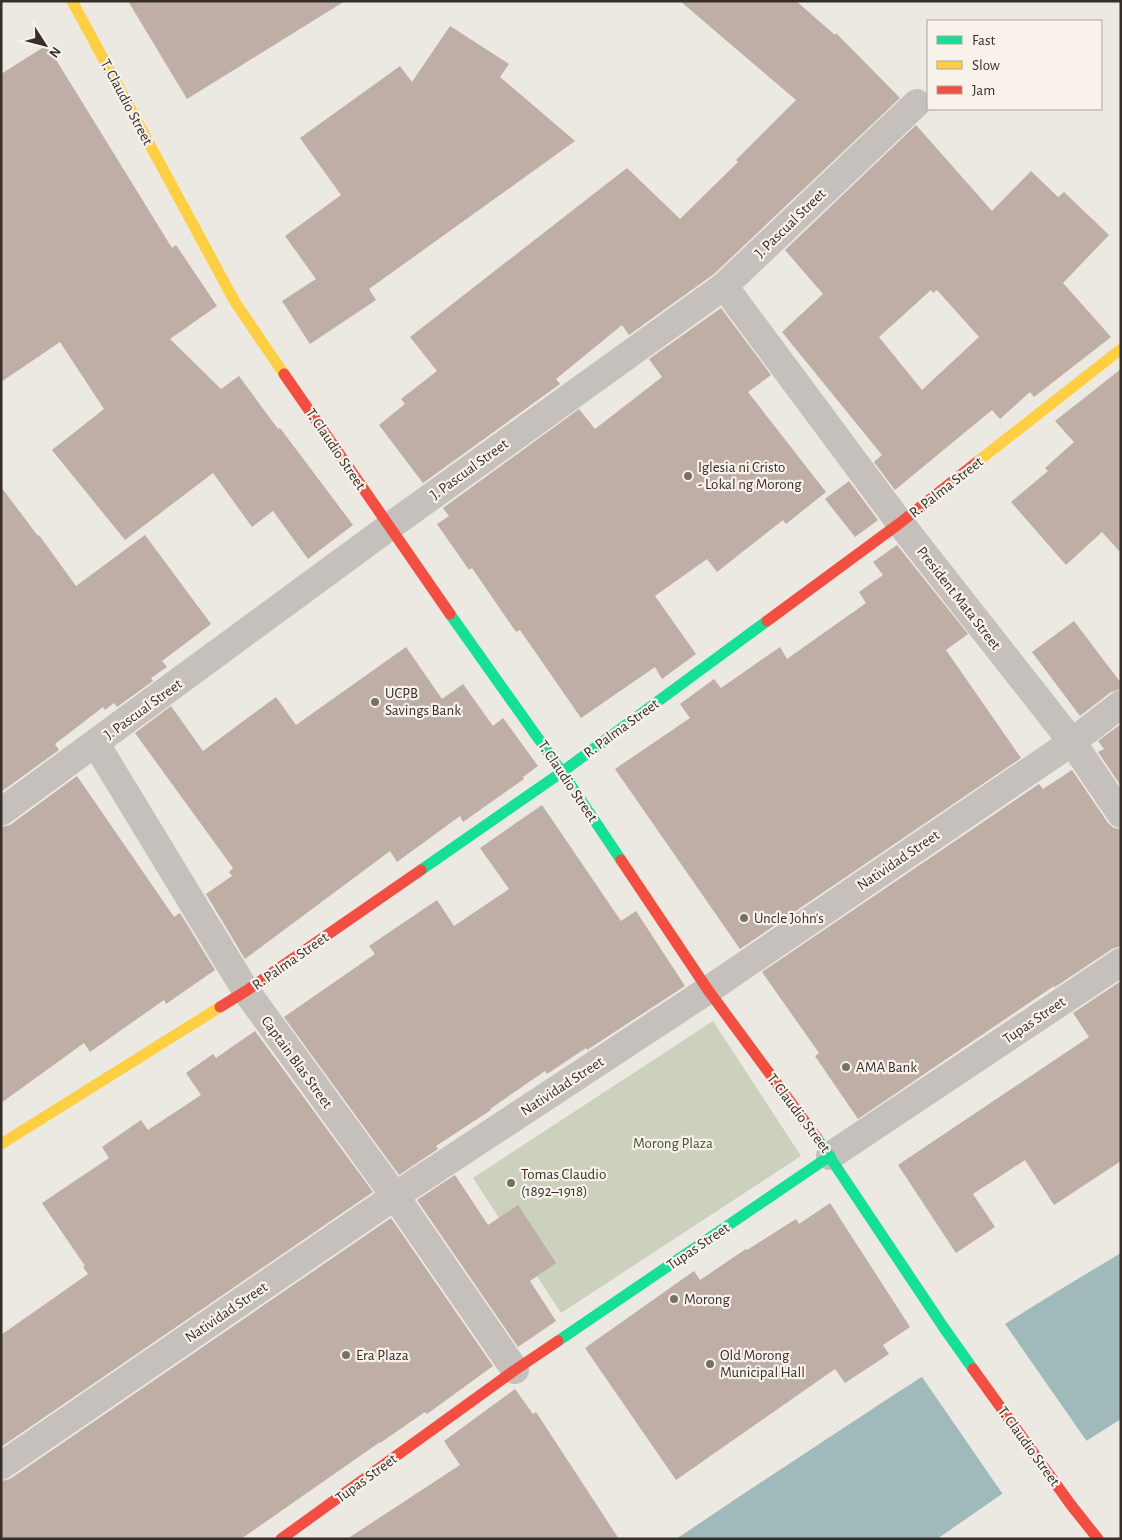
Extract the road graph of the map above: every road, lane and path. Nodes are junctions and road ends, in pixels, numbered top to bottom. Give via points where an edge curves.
1 (72, 1) edge
2 (917, 103) dead end
3 (724, 286) junction
4 (1121, 349) edge
5 (900, 523) junction
6 (389, 527) junction
7 (1121, 704) edge
8 (1072, 742) junction
9 (96, 744) junction
10 (562, 772) junction
11 (1, 812) edge
12 (1121, 814) edge
13 (1121, 962) edge
14 (708, 990) junction
15 (246, 991) junction
16 (1, 1144) edge
17 (830, 1156) junction
18 (395, 1196) junction
19 (515, 1370) junction
20 (1, 1466) edge
21 (281, 1539) edge
22 (1098, 1539) edge

1 - 6 street, T. Claudio Street via 235,302
2 - 3 street, J. Pascual Street
3 - 5 street, President Mata Street
3 - 6 street, J. Pascual Street
4 - 5 street, R. Palma Street
5 - 8 street, President Mata Street
5 - 10 street, R. Palma Street
6 - 9 street, J. Pascual Street
6 - 10 street, T. Claudio Street
7 - 8 street, Natividad Street
8 - 12 street, President Mata Street
8 - 14 street, Natividad Street
9 - 11 street, J. Pascual Street
9 - 15 street, Captain Blas Street
10 - 14 street, T. Claudio Street
10 - 15 street, R. Palma Street
13 - 17 street, Tupas Street
14 - 17 street, T. Claudio Street
14 - 18 street, Natividad Street
15 - 16 street, R. Palma Street
15 - 18 street, Captain Blas Street
17 - 19 street, Tupas Street
17 - 22 street, T. Claudio Street via 944,1328
18 - 19 street, Captain Blas Street
18 - 20 street, Natividad Street
19 - 21 street, Tupas Street

